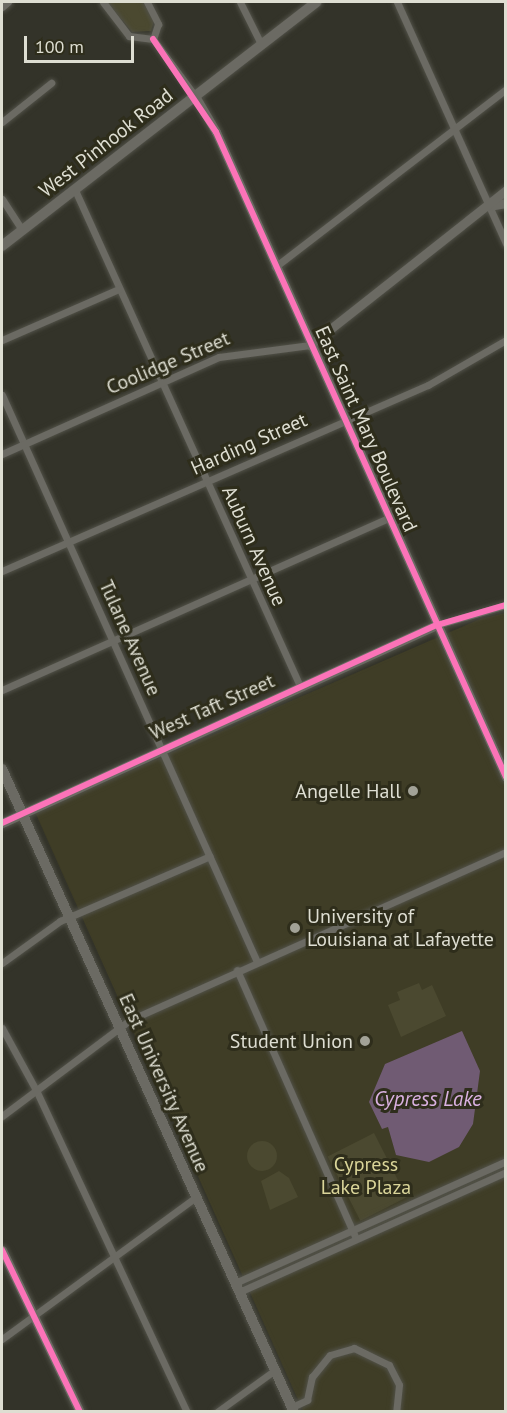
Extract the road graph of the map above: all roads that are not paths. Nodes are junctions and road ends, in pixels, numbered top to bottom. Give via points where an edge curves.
1 (8, 2) edge
2 (104, 2) edge
3 (147, 2) edge
4 (240, 2) edge
5 (317, 2) edge
6 (397, 2) edge
7 (2, 7) edge
8 (153, 39) junction
9 (261, 44) junction
10 (51, 83) dead end
11 (506, 89) edge
12 (195, 96) junction
13 (2, 122) edge
14 (454, 129) junction
15 (75, 190) junction
16 (506, 190) edge
17 (2, 199) edge
18 (506, 203) edge
19 (489, 207) junction
20 (22, 230) junction
21 (506, 243) edge
22 (2, 246) edge
23 (275, 267) junction
24 (119, 289) junction
25 (2, 340) edge
26 (506, 340) edge
27 (310, 345) junction
28 (162, 383) junction
29 (2, 395) edge
30 (344, 421) junction
31 (23, 444) junction
32 (2, 454) edge
33 (206, 481) junction
34 (388, 518) junction
35 (68, 542) junction
36 (2, 571) edge
37 (251, 578) junction
38 (506, 605) edge
39 (437, 625) junction
40 (114, 640) junction
41 (300, 686) junction
42 (2, 690) edge
43 (162, 747) junction
44 (2, 769) edge
45 (506, 777) edge
46 (21, 811) junction
47 (2, 823) edge
48 (506, 852) edge
49 (210, 856) junction
50 (69, 917) junction
51 (257, 962) junction
52 (2, 963) edge
53 (237, 970) junction
54 (2, 1028) edge
55 (120, 1028) junction
56 (36, 1090) junction
57 (2, 1116) edge
58 (506, 1161) edge
59 (492, 1167) junction
60 (506, 1172) edge
61 (496, 1176) junction
62 (196, 1197) junction
63 (352, 1229) junction
64 (356, 1238) junction
65 (2, 1251) edge
66 (112, 1256) junction
67 (284, 1260) junction
68 (288, 1269) junction
69 (237, 1287) junction
70 (34, 1316) junction
71 (2, 1339) edge
72 (275, 1370) junction
73 (293, 1409) edge
74 (80, 1412) edge
75 (187, 1412) edge
76 (217, 1412) edge
77 (396, 1412) edge

1 - 7 street
2 - 8 street via 132,38
3 - 8 street via 159,24
4 - 9 street
5 - 9 main road, West Pinhook Road
6 - 14 street
8 - 12 street
9 - 12 main road, West Pinhook Road
10 - 13 street
11 - 14 street
12 - 15 main road, West Pinhook Road
12 - 23 street, East Saint Mary Boulevard
14 - 19 street
14 - 23 street
15 - 20 main road, West Pinhook Road
15 - 24 street, Auburn Avenue
16 - 19 street
17 - 20 street
18 - 19 street
19 - 21 street
19 - 27 street
20 - 22 main road, West Pinhook Road
23 - 27 street, East Saint Mary Boulevard
24 - 25 street
24 - 28 street, Auburn Avenue
26 - 30 street, Harding Street via 436,381
27 - 28 street, Coolidge Street via 237,351
27 - 30 street, East Saint Mary Boulevard
28 - 31 street, Coolidge Street
28 - 33 street, Auburn Avenue
29 - 31 street, Tulane Avenue
30 - 33 street, Harding Street
30 - 34 street, East Saint Mary Boulevard
31 - 32 street, Coolidge Street
31 - 35 street, Tulane Avenue
33 - 35 street, Harding Street
33 - 37 street, Auburn Avenue
34 - 37 street
34 - 39 street, East Saint Mary Boulevard
35 - 36 street, Harding Street
35 - 40 street, Tulane Avenue
37 - 40 street
37 - 41 street, Auburn Avenue
38 - 39 street
39 - 41 street, West Taft Street
39 - 45 street, East Saint Mary Boulevard
40 - 42 street
40 - 43 street, Tulane Avenue
41 - 43 street, West Taft Street
43 - 46 street, West Taft Street
43 - 49 street, Tulane Avenue
44 - 46 main road, East University Avenue
46 - 47 street, West Taft Street
46 - 50 main road, East University Avenue
48 - 51 street
49 - 50 street
49 - 51 street, Tulane Avenue
50 - 52 street
50 - 55 main road, East University Avenue
51 - 53 street
53 - 55 street
53 - 63 street
54 - 56 street
55 - 56 street
55 - 62 main road, East University Avenue
56 - 57 street
56 - 66 street
58 - 59 street
59 - 61 street
59 - 63 street
60 - 61 street
61 - 64 street
62 - 66 street
62 - 69 main road, East University Avenue
63 - 64 street
63 - 67 street
64 - 68 street
65 - 70 street
66 - 70 street
66 - 75 street
67 - 68 street
67 - 69 street
68 - 69 street
69 - 72 main road, East University Avenue
70 - 71 street
70 - 74 street
72 - 73 main road, East University Avenue
72 - 76 street
73 - 77 street via 307,1400 312,1377 330,1355 354,1348 389,1365 399,1385

